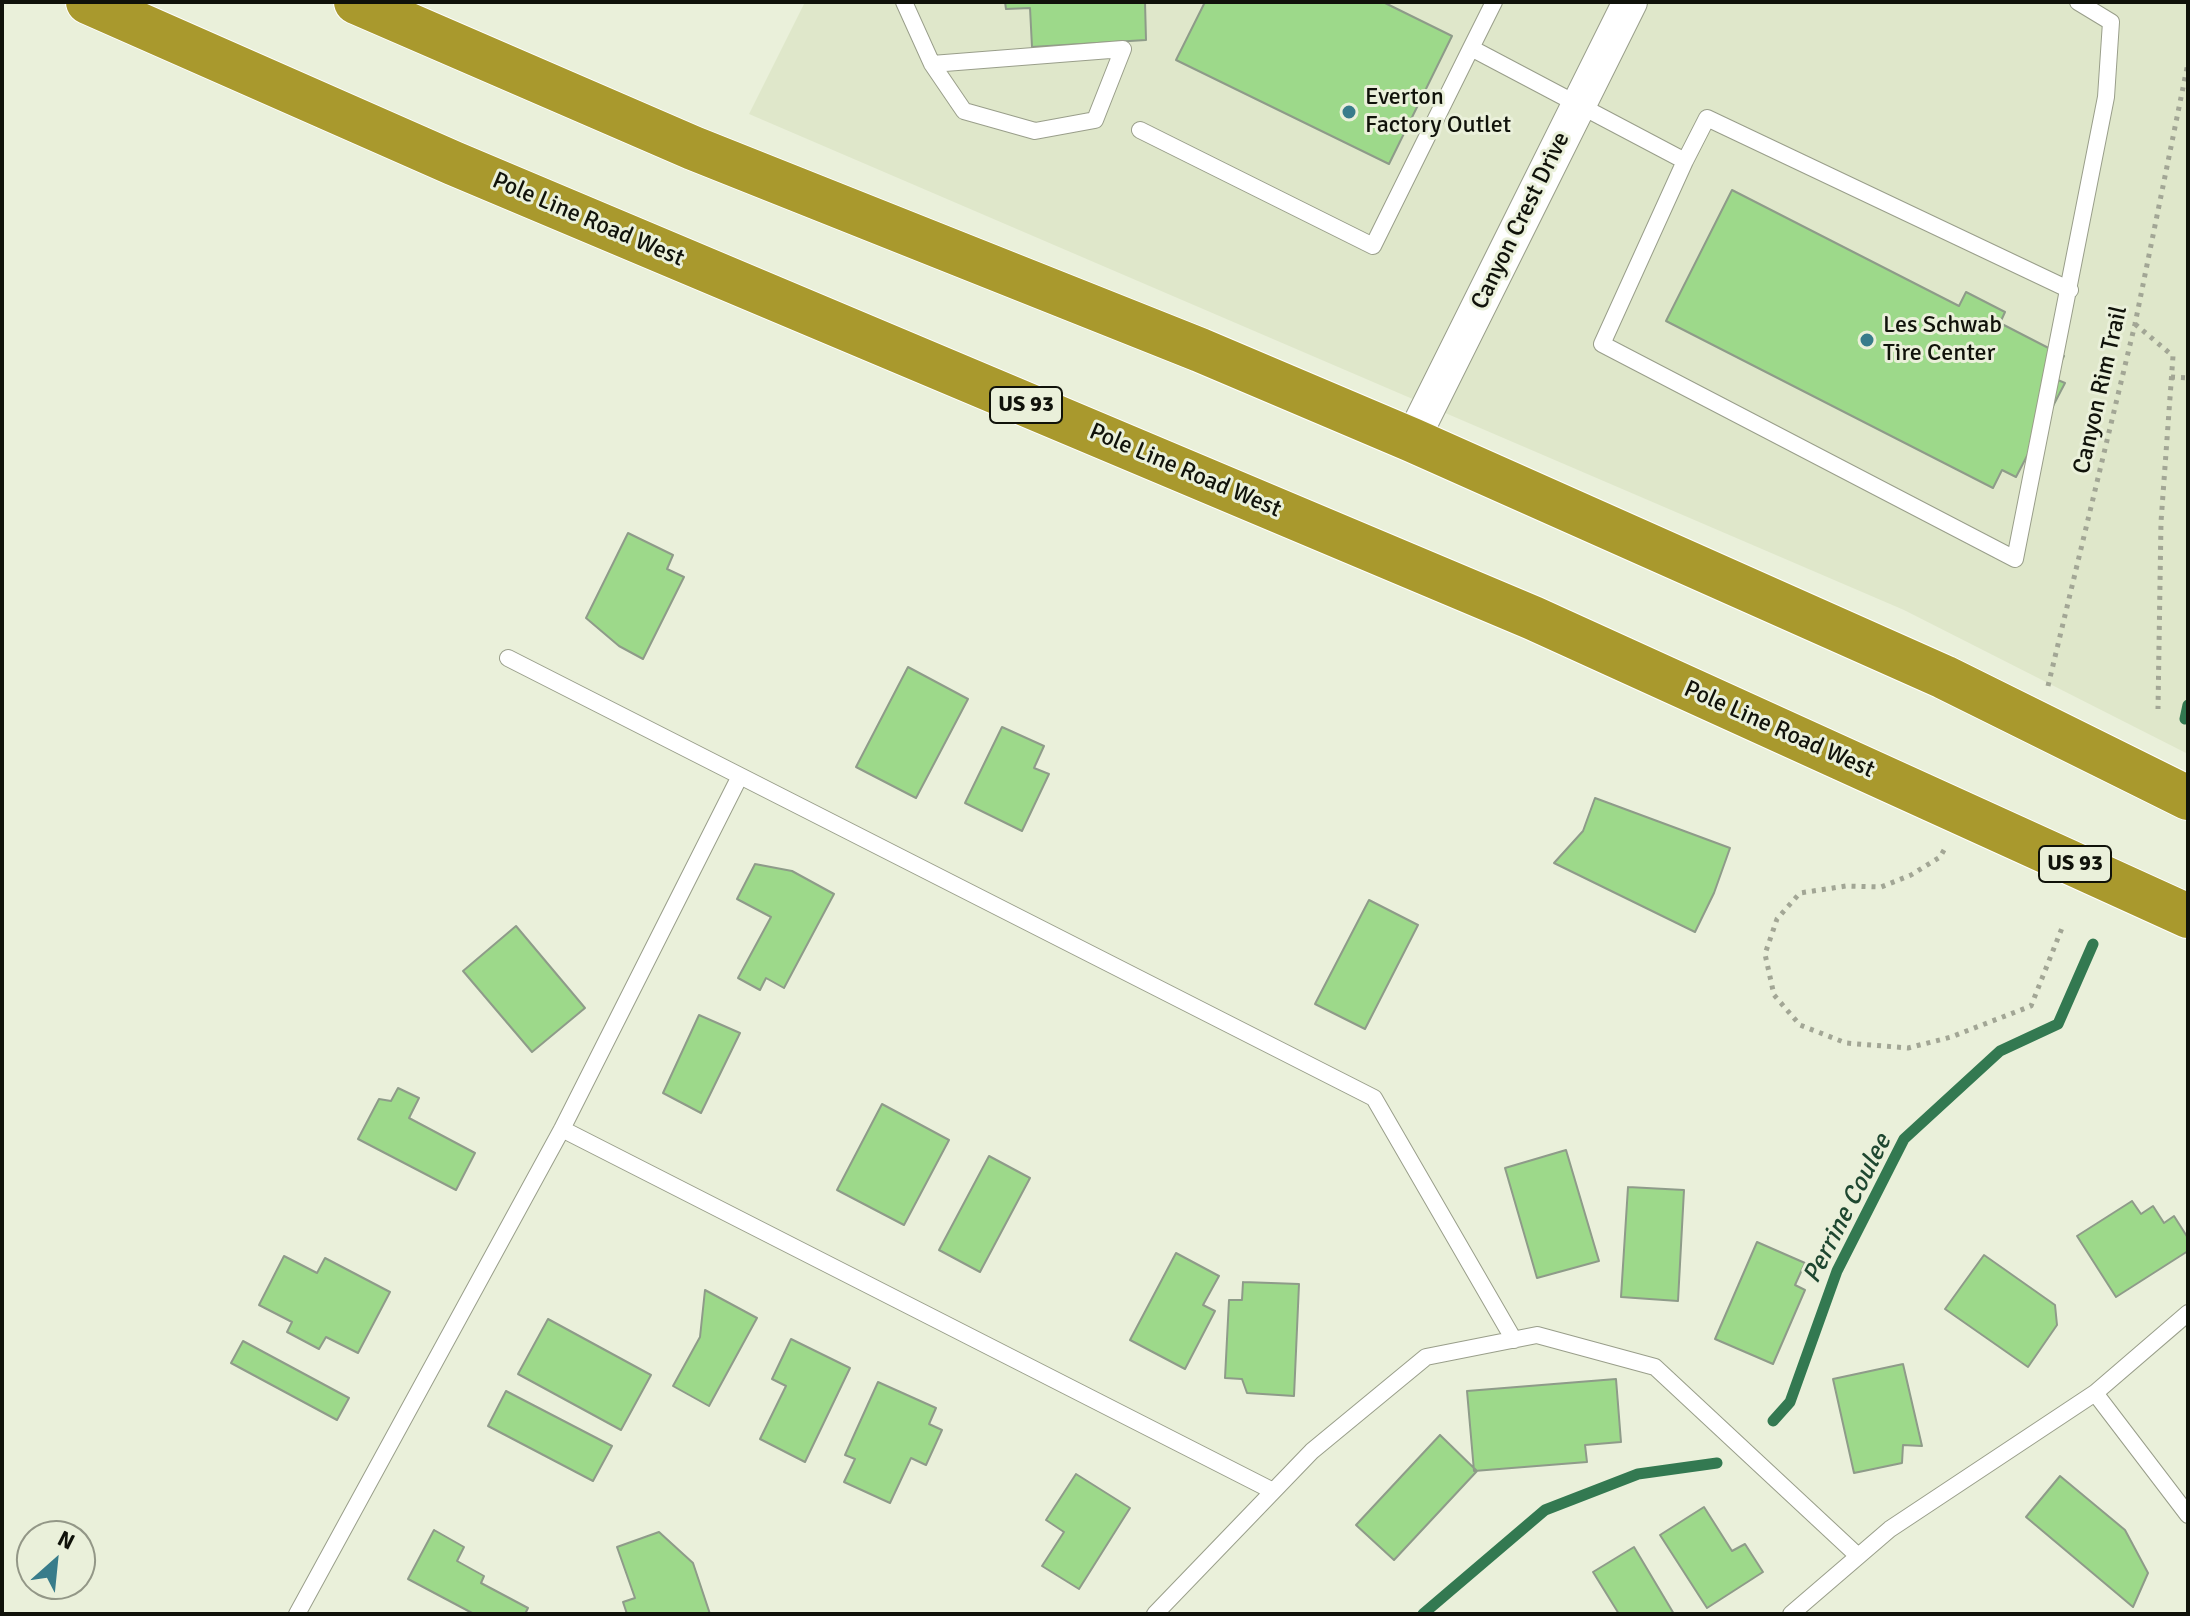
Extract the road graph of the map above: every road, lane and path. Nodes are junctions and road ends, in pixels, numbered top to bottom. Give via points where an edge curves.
1 (88, 2) edge
2 (356, 2) edge
3 (904, 2) edge
4 (1494, 2) edge
5 (1630, 2) edge
6 (2078, 2) edge
7 (1471, 48) junction
8 (2188, 63) edge
9 (932, 64) junction
10 (1578, 106) junction
11 (1140, 130) dead end
12 (1685, 161) junction
13 (2070, 290) junction
14 (2135, 324) junction
15 (2171, 377) junction
16 (2188, 378) edge
17 (1412, 440) junction
18 (508, 658) dead end
19 (2158, 709) dead end
20 (2033, 721) junction
21 (740, 776) junction
22 (2188, 798) edge
23 (1962, 813) junction
24 (2188, 916) edge
25 (2062, 928) dead end
26 (562, 1129) junction
27 (2188, 1313) edge
28 (1514, 1340) junction
29 (2095, 1393) junction
30 (1273, 1491) junction
31 (2188, 1515) edge
32 (1858, 1556) junction
33 (297, 1614) edge
34 (1155, 1614) edge
35 (1791, 1614) edge

1 - 23 highway, Pole Line Road West / US 93 via 453,163 1533,618
2 - 17 highway via 693,148
3 - 9 lane
4 - 7 lane
5 - 10 street, Canyon Crest Drive
6 - 13 lane via 2111,22 2106,97
7 - 10 lane
7 - 11 lane via 1373,246
8 - 14 path, Canyon Rim Trail
9 - 9 lane via 964,111 1035,131 1095,120 1123,49
10 - 12 lane
10 - 17 street, Canyon Crest Drive
12 - 13 lane via 1707,118
12 - 13 lane via 1602,344 2015,559
14 - 15 path via 2173,356
14 - 20 path, Canyon Rim Trail via 2052,678
15 - 16 path
15 - 19 path via 2161,522
17 - 20 highway
18 - 21 lane
20 - 22 highway
21 - 26 lane
21 - 28 lane via 1374,1098
23 - 24 highway, Pole Line Road West / US 93
23 - 25 path via 1940,857 1911,875 1881,887 1800,893 1777,919 1765,954 1774,995 1800,1025 1846,1043 1908,1048 1951,1037 2031,1006
26 - 30 lane
26 - 33 lane
27 - 29 lane
28 - 30 lane via 1426,1357 1312,1451
28 - 32 lane via 1537,1335 1655,1367
29 - 31 lane
29 - 32 lane via 1890,1529
30 - 34 lane
32 - 35 lane

